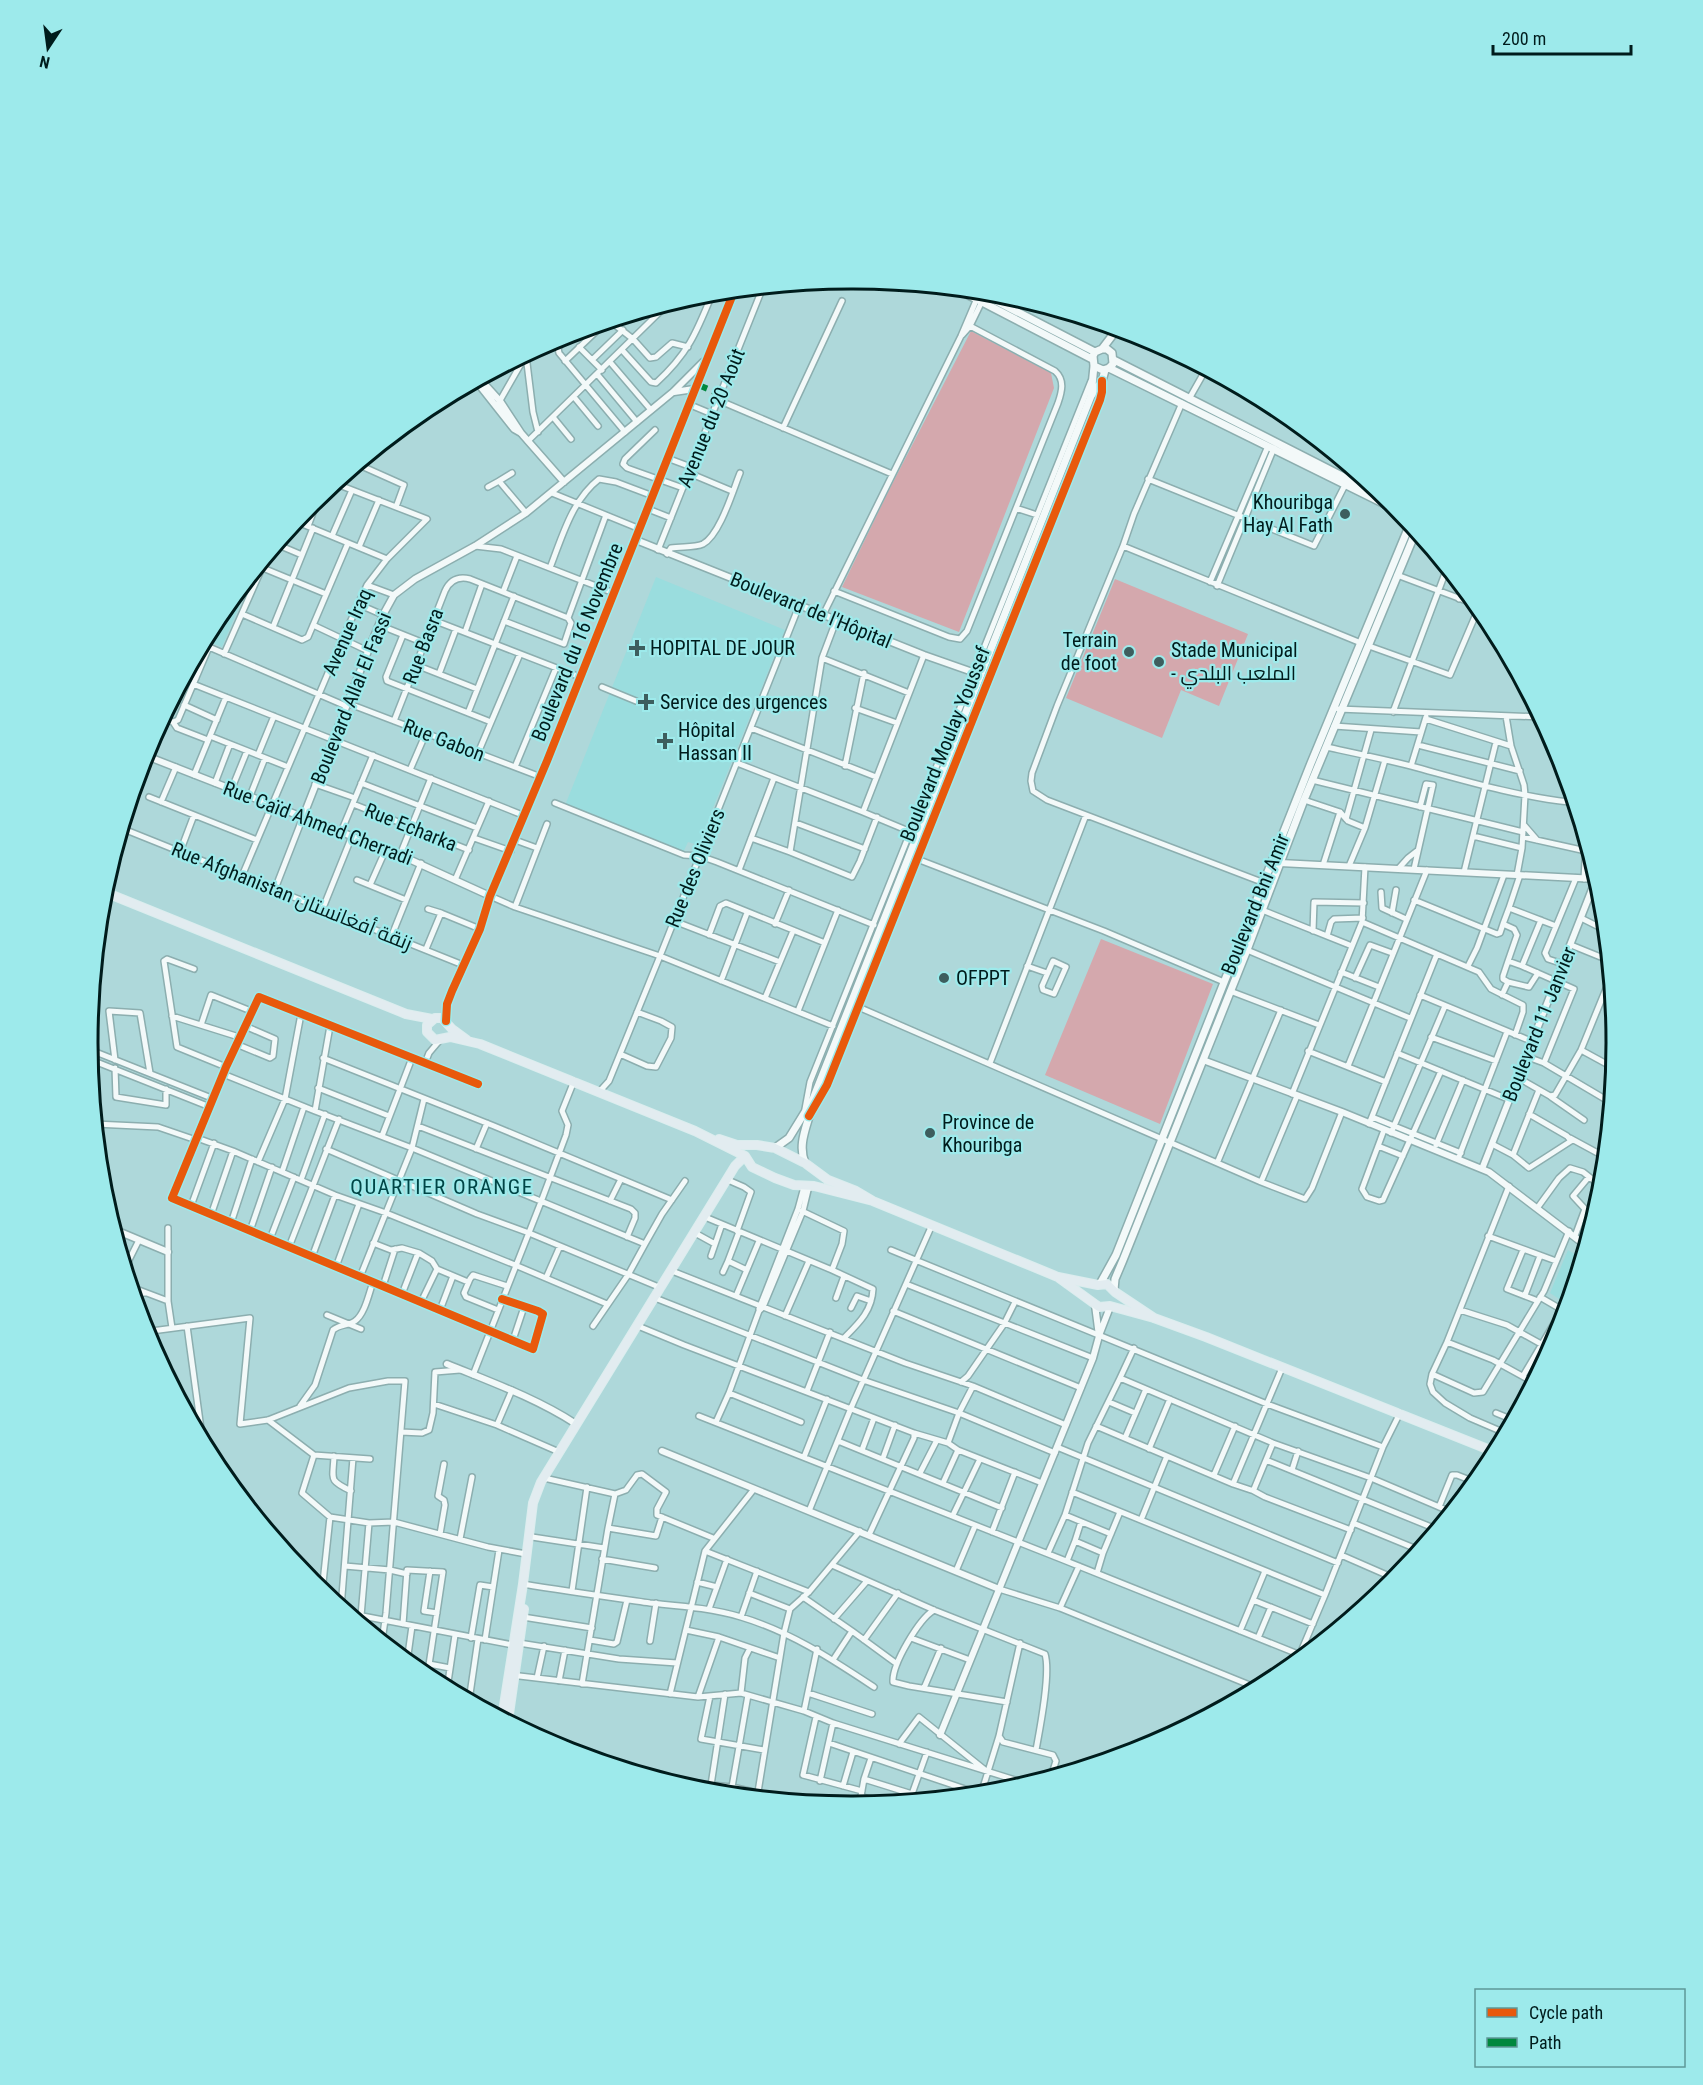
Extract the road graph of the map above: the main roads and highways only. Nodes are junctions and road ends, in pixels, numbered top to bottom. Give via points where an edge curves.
1 (995, 302) edge
2 (1112, 336) edge
3 (1115, 337) edge
4 (1110, 351) junction
5 (1096, 356) junction
6 (1114, 360) junction
7 (1107, 369) junction
8 (1091, 396) junction
9 (1358, 484) edge
10 (1374, 499) edge
11 (1407, 533) edge
12 (1413, 539) edge
13 (1365, 644) junction
14 (1338, 709) junction
15 (1276, 862) junction
16 (1268, 884) junction
17 (112, 895) edge
18 (410, 1016) junction
19 (435, 1018) junction
20 (448, 1023) junction
21 (428, 1034) junction
22 (442, 1039) junction
23 (467, 1040) junction
24 (807, 1115) junction
25 (695, 1131) junction
26 (1166, 1140) junction
27 (752, 1146) junction
28 (775, 1148) junction
29 (745, 1157) junction
30 (805, 1163) junction
31 (752, 1167) junction
32 (814, 1171) junction
33 (733, 1172) junction
34 (808, 1186) junction
35 (873, 1201) junction
36 (1058, 1277) junction
37 (1099, 1284) junction
38 (1114, 1291) junction
39 (1094, 1304) junction
40 (1110, 1307) junction
41 (1154, 1318) junction
42 (1486, 1448) edge
43 (542, 1480) junction
44 (525, 1584) junction
45 (516, 1644) junction
46 (503, 1711) edge

1 - 5 main road
2 - 5 main road
3 - 4 main road
4 - 5 main road
4 - 6 main road
5 - 7 main road via 1100,370
5 - 8 main road, Boulevard Moulay Youssef
6 - 7 main road, Boulevard Moulay Youssef
6 - 9 main road
7 - 8 main road, Boulevard Moulay Youssef
7 - 10 main road
8 - 24 main road, Boulevard Moulay Youssef via 851,1003 833,1038 823,1084
11 - 13 main road, Boulevard Bni Amir
12 - 13 main road, Boulevard Bni Amir
13 - 14 main road, Boulevard Bni Amir
14 - 15 main road, Boulevard Bni Amir
14 - 15 main road, Boulevard Bni Amir via 1326,747
15 - 16 main road, Boulevard Bni Amir
16 - 26 main road, Boulevard Bni Amir via 1224,982
16 - 26 main road, Boulevard Bni Amir via 1247,950
17 - 18 main road
18 - 19 main road
18 - 21 main road
19 - 20 main road
19 - 21 main road via 427,1025
20 - 22 main road via 449,1031
20 - 23 main road
21 - 22 main road via 435,1040
22 - 23 main road
23 - 25 main road
24 - 28 main road via 789,1138
24 - 30 main road via 801,1144
25 - 27 main road
25 - 29 main road
26 - 37 main road, Boulevard Bni Amir via 1116,1256
26 - 38 main road, Boulevard Bni Amir
27 - 28 main road
27 - 29 main road
28 - 30 main road
29 - 31 main road
29 - 33 main road
30 - 32 main road
31 - 33 main road
31 - 34 main road via 775,1179
32 - 34 main road
32 - 35 main road
33 - 43 main road
34 - 35 main road
35 - 36 main road
36 - 37 main road
36 - 39 main road
37 - 38 main road via 1107,1284
37 - 39 main road via 1091,1295
38 - 40 main road via 1115,1300
38 - 41 main road
39 - 40 main road
40 - 41 main road
41 - 42 main road
43 - 44 main road
43 - 44 main road via 533,1503
44 - 45 main road
44 - 45 main road
45 - 46 main road

